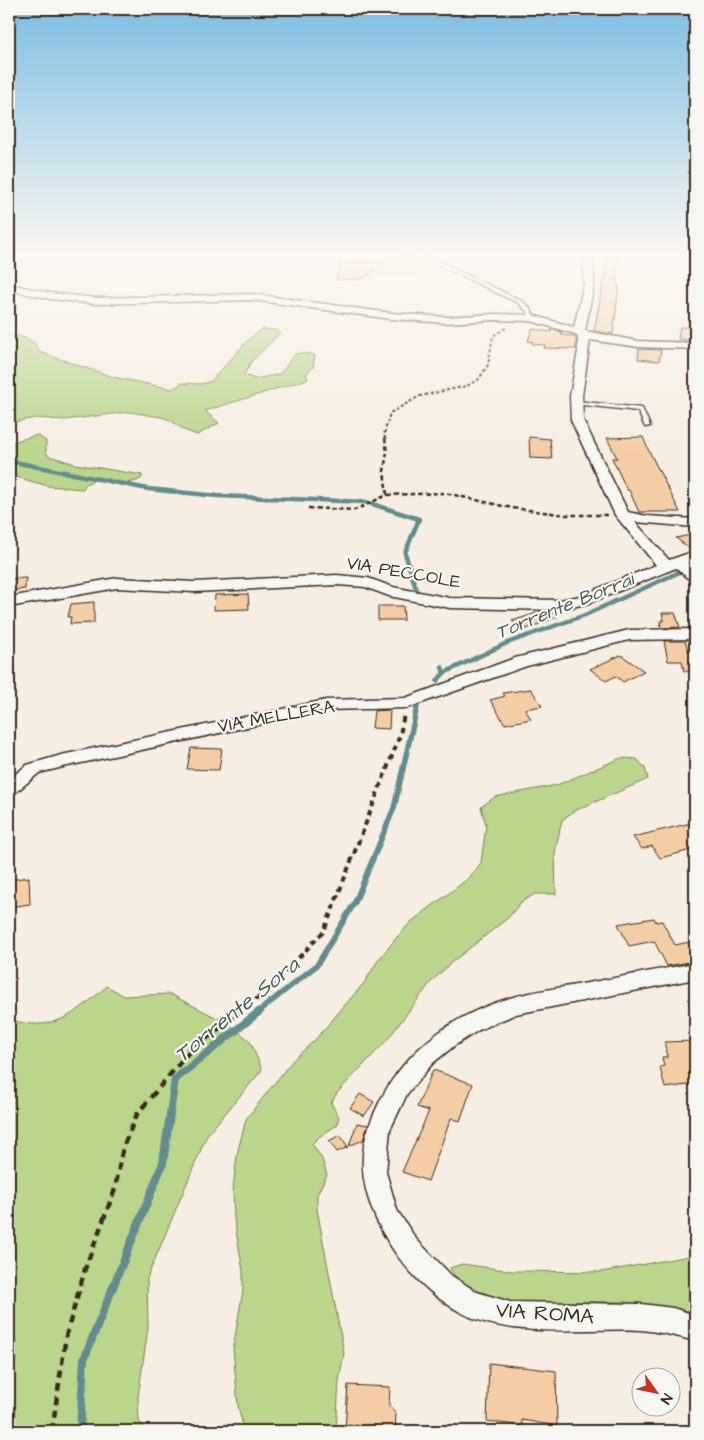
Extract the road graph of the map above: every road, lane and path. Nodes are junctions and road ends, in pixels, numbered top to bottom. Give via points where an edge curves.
1 (421, 318) edge
2 (475, 318) edge
3 (532, 318) joint
4 (584, 318) edge
5 (582, 334) junction
6 (695, 346) edge
7 (576, 403) junction
8 (647, 426) dead end
9 (387, 495) junction
10 (308, 508) dead end
11 (622, 516) junction
12 (695, 523) edge
13 (695, 555) edge
14 (681, 568) edge
15 (9, 602) edge
16 (695, 634) edge
17 (407, 702) junction
18 (9, 788) edge
19 (695, 971) edge
20 (695, 1328) edge
21 (52, 1431) edge

1 - 2 street
3 - 5 street
3 - 9 path via 510,325 494,336 485,372 477,382 464,388 431,393 390,413 384,434
4 - 5 street
5 - 6 street via 638,344
5 - 7 street via 584,351
7 - 8 lane via 640,409
7 - 11 street via 578,420
9 - 10 path via 354,510
9 - 11 path via 445,493 567,515
11 - 12 street
11 - 14 street via 654,555
13 - 14 street, VIA PECCOLE
14 - 15 street, VIA PECCOLE via 560,605 450,603 368,583 337,580 194,586 117,583
16 - 17 street, VIA MELLERA via 646,634 605,641 521,662
17 - 18 street, VIA MELLERA via 326,705 195,731 32,769
17 - 21 path via 400,735 324,931 268,990 188,1053 137,1114 123,1147 115,1189 85,1269 66,1336
19 - 20 street, VIA ROMA via 512,1006 446,1039 425,1056 399,1087 378,1130 374,1172 385,1214 407,1248 444,1285 470,1303 510,1315 642,1317

